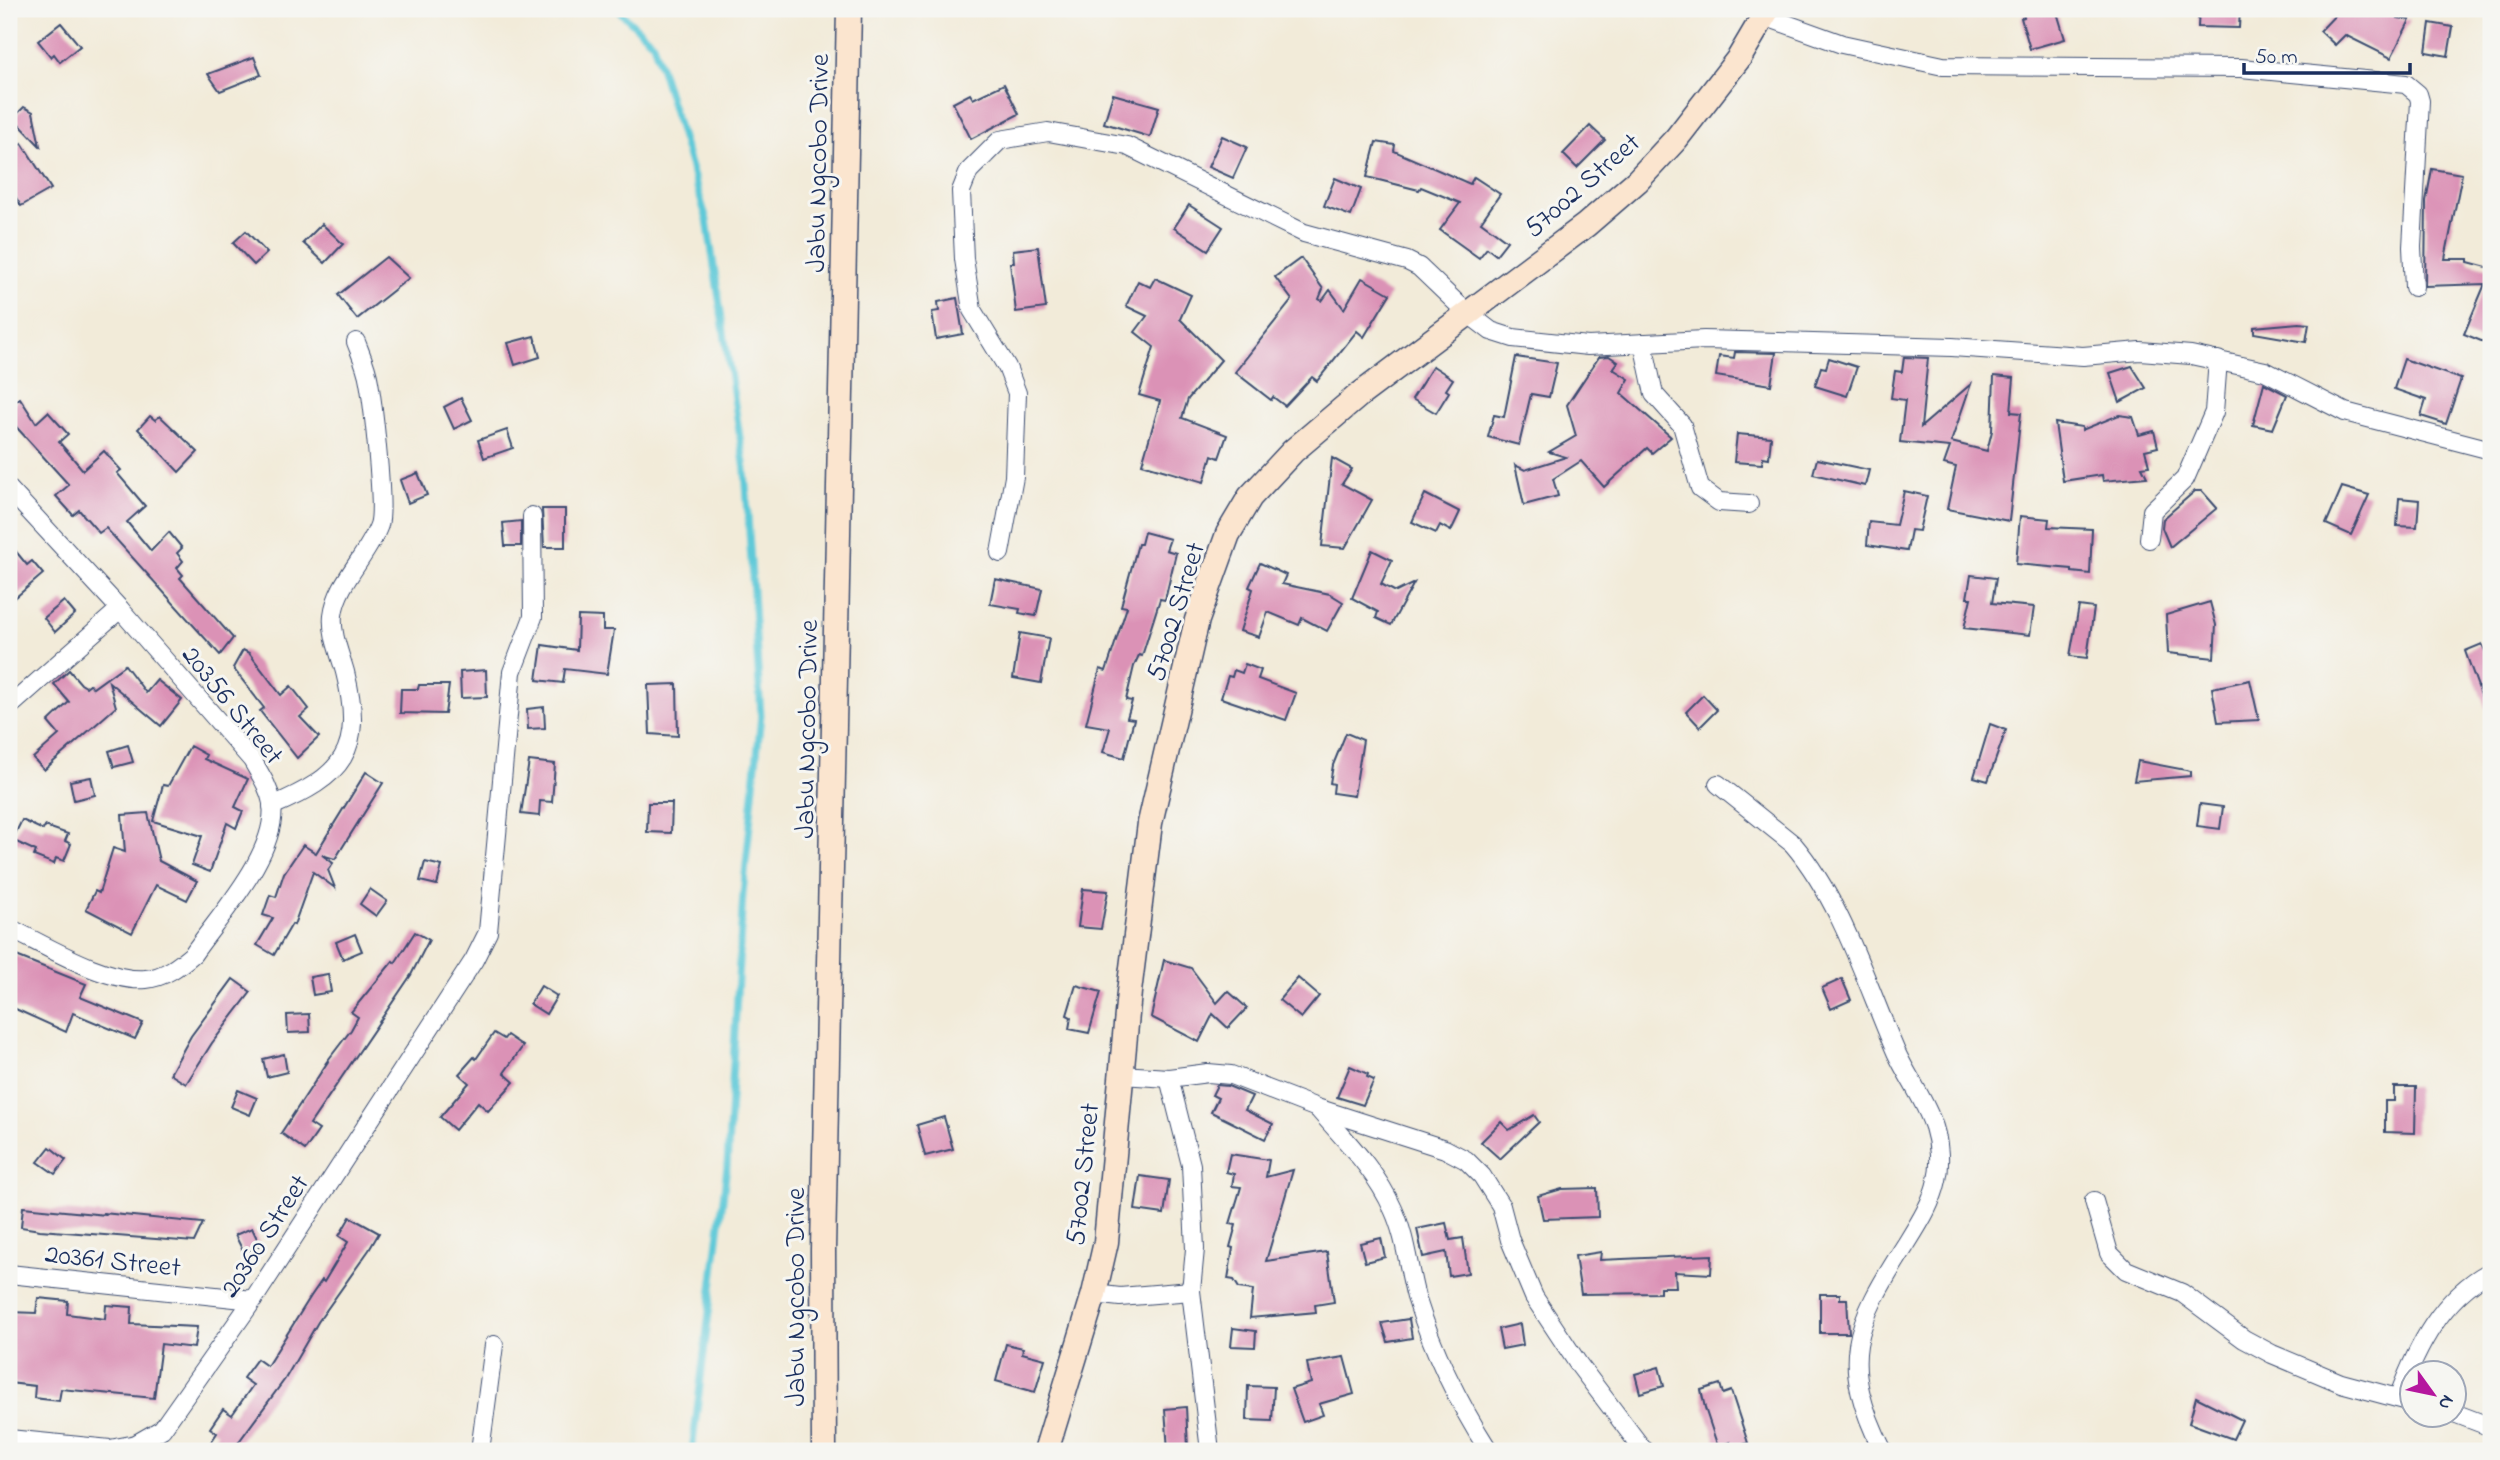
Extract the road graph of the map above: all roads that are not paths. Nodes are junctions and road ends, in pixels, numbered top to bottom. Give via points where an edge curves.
1 (849, 9) edge
2 (1766, 13) edge
3 (2414, 287) dead end
4 (1466, 312) junction
5 (356, 342) dead end
6 (1643, 343) junction
7 (2218, 360) junction
8 (2491, 450) edge
9 (9, 489) edge
10 (1749, 504) dead end
11 (532, 516) dead end
12 (2149, 539) dead end
13 (1000, 553) dead end
14 (120, 609) junction
15 (9, 707) edge
16 (1718, 784) dead end
17 (272, 806) junction
18 (9, 928) edge
19 (1121, 1075) junction
20 (1169, 1079) junction
21 (1317, 1108) junction
22 (2094, 1201) dead end
23 (2491, 1270) edge
24 (9, 1274) edge
25 (1191, 1291) junction
26 (1094, 1294) junction
27 (253, 1300) junction
28 (494, 1345) dead end
29 (2414, 1358) edge
30 (2398, 1398) edge
31 (2468, 1418) edge
32 (2491, 1427) edge
33 (9, 1439) edge
34 (480, 1451) edge
35 (824, 1451) edge
36 (1046, 1451) edge
37 (1210, 1451) edge
38 (1489, 1451) edge
39 (1644, 1451) edge
40 (1883, 1451) edge

1 - 35 street, Jabu Ngcobo Drive via 823,1237
2 - 3 street via 1842,44 1944,66 2241,68 2406,84 2420,101
2 - 4 street, 57002 Street via 1739,58 1637,181 1586,225
4 - 6 street via 1491,331 1513,338 1588,346
4 - 13 street via 1407,261 1304,233 1127,146 1048,132 1000,140 969,171 961,191 972,310 1007,367 1017,393 1014,477
4 - 19 street, 57002 Street via 1277,465 1228,534 1197,620 1150,823
5 - 17 street via 369,381 381,505 378,527 333,615 349,687 350,747 329,775 311,789
6 - 7 street via 1704,340 1952,347 2083,356 2140,351
6 - 10 street via 1654,394 1682,425 1700,488 1719,502
7 - 8 street via 2265,371 2345,412
7 - 12 street via 2214,412 2185,479 2152,511
9 - 14 street, 20356 Street
11 - 27 street, 20360 Street via 533,617 512,673 488,932
14 - 15 street
14 - 17 street, 20356 Street via 252,760 267,785
16 - 40 street via 1803,856 1828,896 1936,1131 1938,1168 1932,1200 1867,1308 1860,1329 1855,1360 1859,1385
17 - 18 street, 20356 Street via 261,854 193,954 178,968 145,979 122,977
19 - 20 street
19 - 26 street, 57002 Street via 1107,1242
20 - 21 street via 1231,1075
20 - 25 street via 1191,1165 1195,1249
21 - 38 street via 1365,1162 1394,1210 1416,1296 1443,1369
21 - 39 street via 1445,1149 1482,1176 1502,1206 1510,1240 1534,1297 1578,1365
22 - 30 street via 2109,1253 2126,1270 2182,1293 2272,1354 2341,1383
23 - 29 street via 2450,1302 2430,1326
24 - 27 street, 20361 Street
25 - 26 street via 1120,1297
25 - 37 street
26 - 36 street, 57002 Street
27 - 33 street, 20360 Street via 174,1415 150,1438 110,1449
28 - 34 street
31 - 32 street

